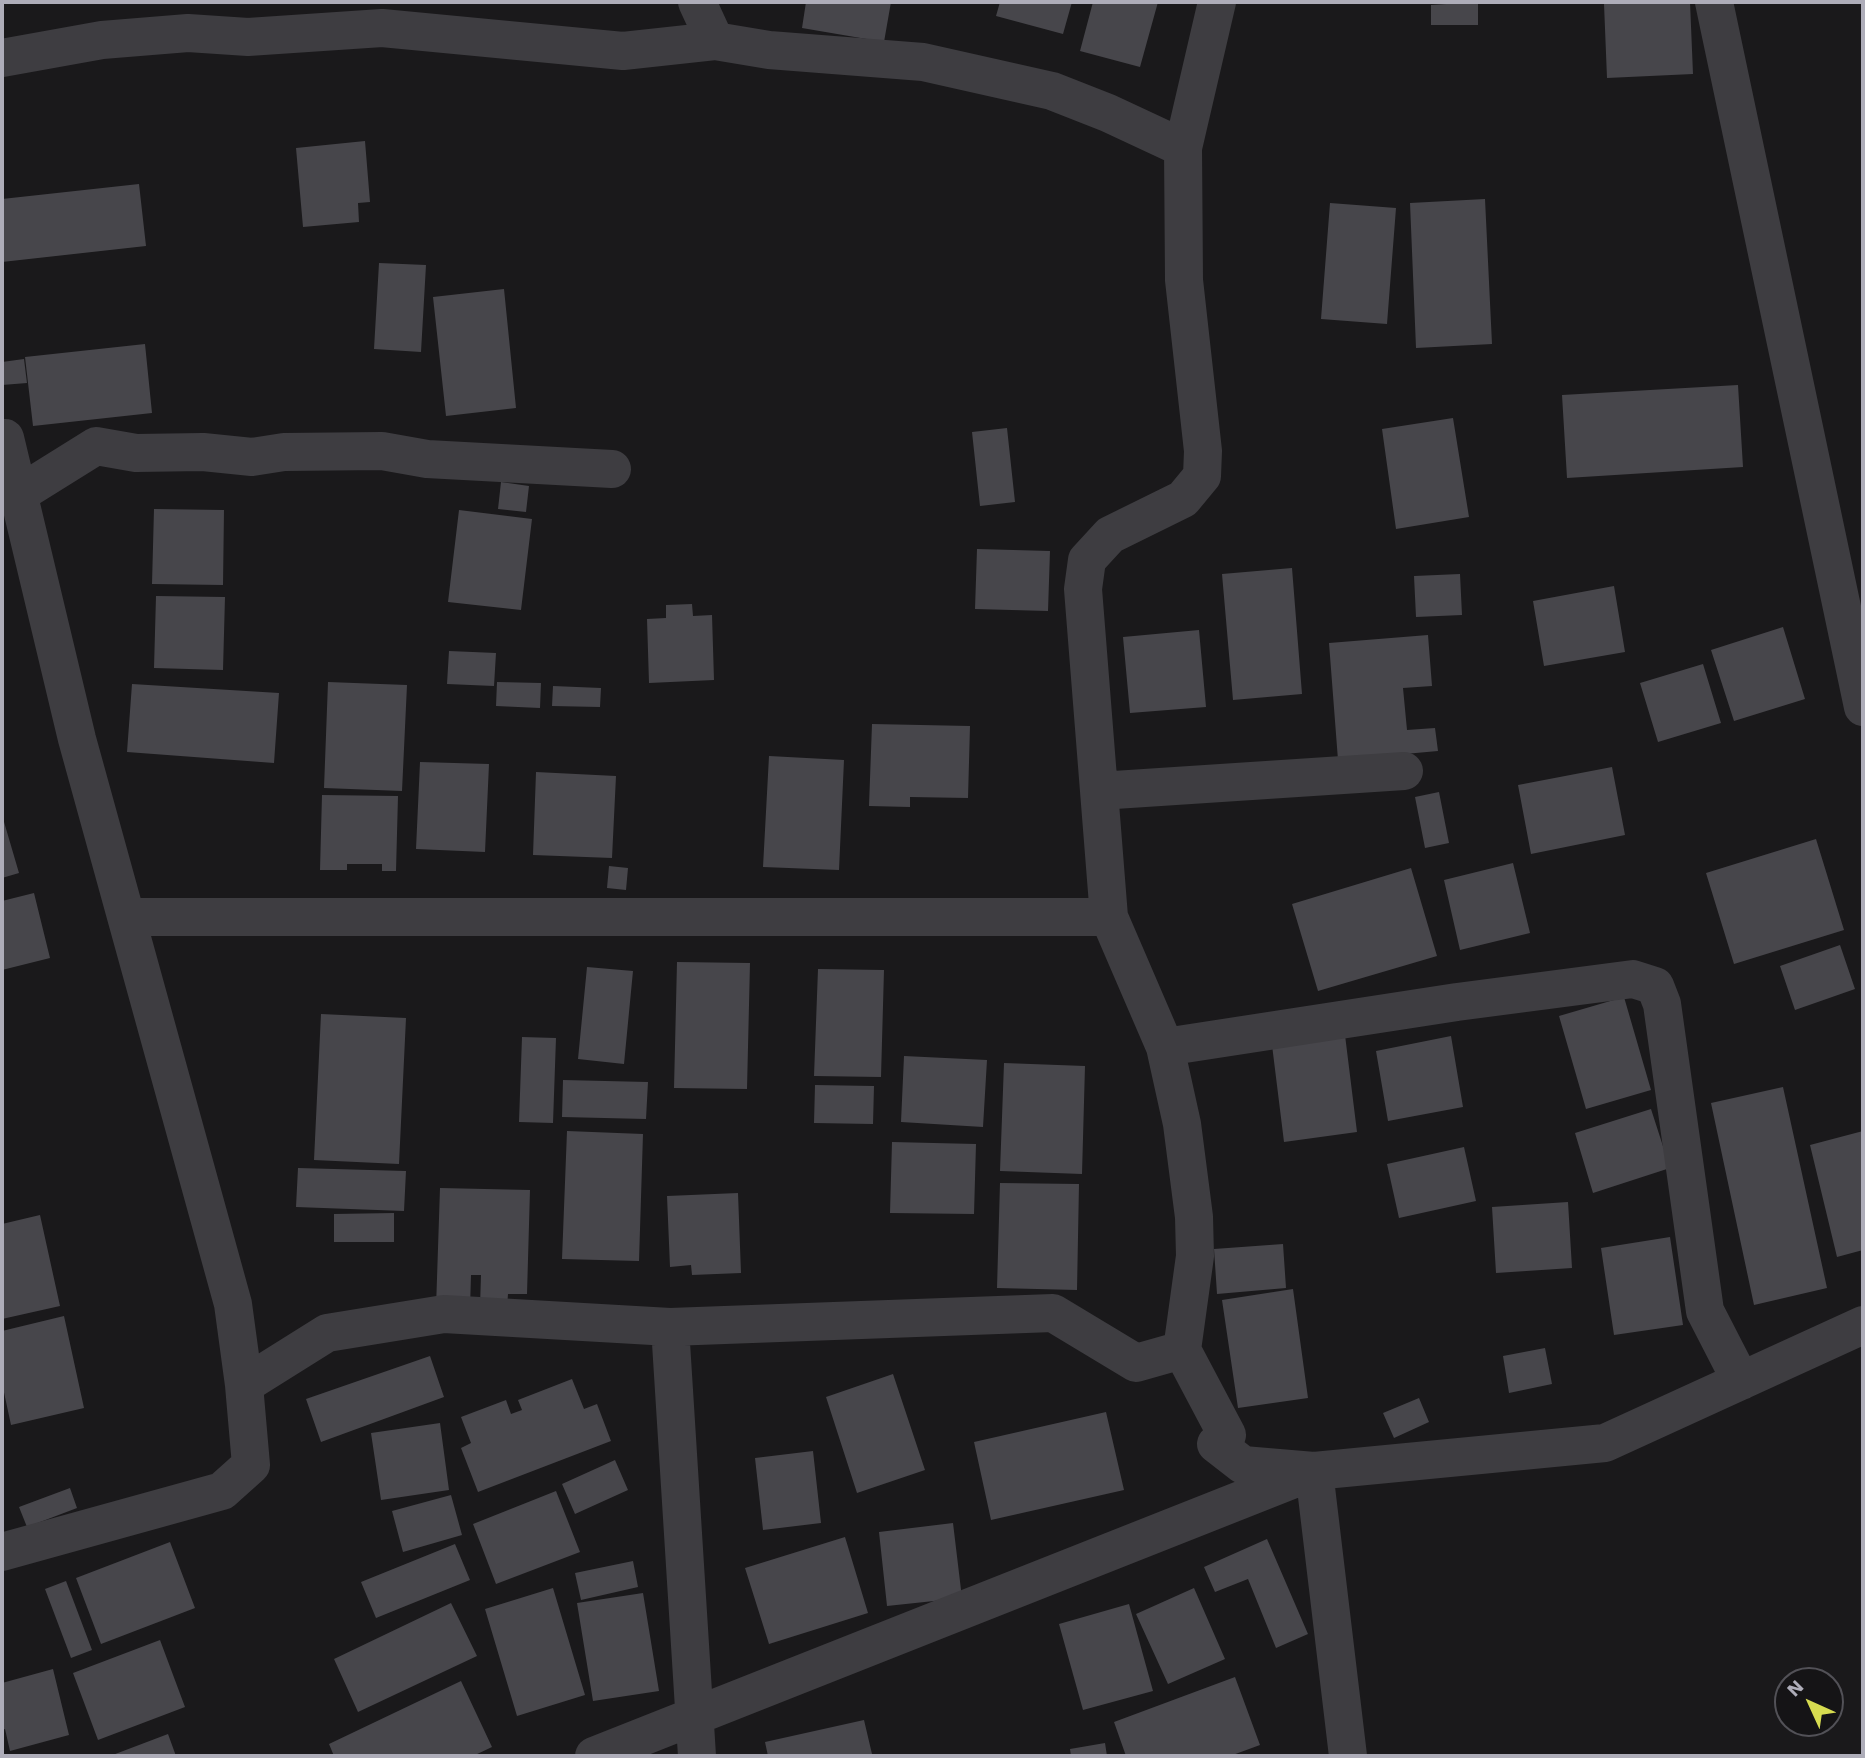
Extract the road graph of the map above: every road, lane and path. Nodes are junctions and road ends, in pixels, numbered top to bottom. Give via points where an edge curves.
1 (697, 2) edge
2 (1217, 2) edge
3 (1714, 2) edge
4 (715, 41) junction
5 (2, 58) edge
6 (1184, 148) junction
7 (3, 436) edge
8 (612, 469) dead end
9 (19, 494) junction
10 (1863, 706) edge
11 (1404, 771) dead end
12 (1099, 791) junction
13 (128, 917) junction
14 (1109, 917) junction
15 (1165, 1047) junction
16 (1863, 1325) edge
17 (670, 1326) junction
18 (1182, 1350) junction
19 (1741, 1381) junction
20 (244, 1385) junction
21 (1314, 1471) junction
22 (2, 1552) edge
23 (696, 1714) junction
24 (594, 1756) edge
25 (697, 1756) edge
26 (1348, 1756) edge

1 - 4 street
2 - 6 street
3 - 10 street
4 - 5 street via 623,51 382,28 248,37 176,34 102,40
4 - 6 street via 769,50 923,62 1039,88
6 - 12 street via 1184,279 1202,476 1183,499 1110,535 1087,560 1083,589
7 - 9 street
8 - 9 street via 427,459 382,450 252,457 136,453 96,446
9 - 13 street via 77,739
11 - 12 street
12 - 14 street
13 - 14 street
13 - 20 street via 233,1304
14 - 15 street
15 - 18 street via 1182,1124 1194,1217 1195,1256
15 - 19 street via 1633,979 1655,986 1662,1003 1705,1311
16 - 19 street
17 - 18 street via 1053,1313 1136,1363
17 - 20 street via 444,1314 327,1333
17 - 23 street
18 - 21 street via 1227,1434 1216,1444 1243,1465
19 - 21 street via 1605,1443
20 - 22 street via 251,1465 222,1491
21 - 23 street
21 - 26 street
23 - 24 street
23 - 25 street

